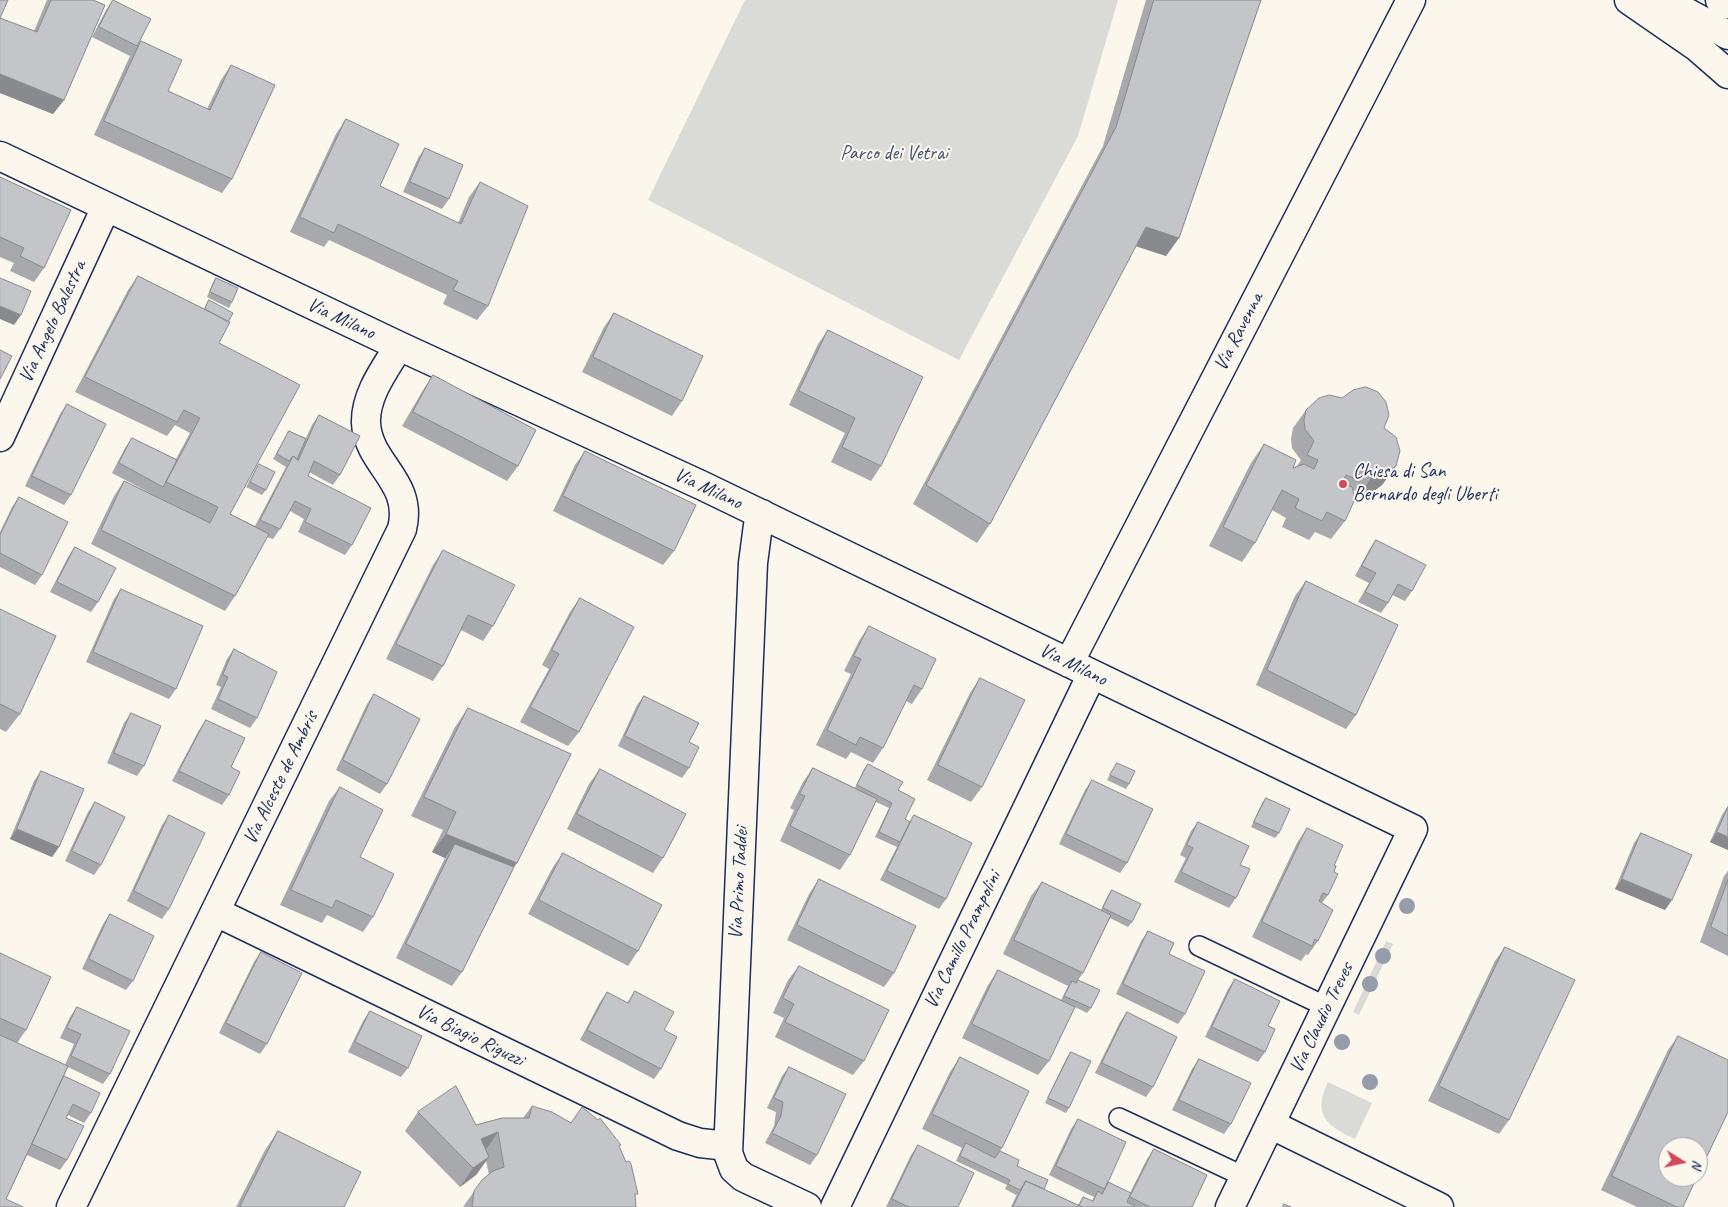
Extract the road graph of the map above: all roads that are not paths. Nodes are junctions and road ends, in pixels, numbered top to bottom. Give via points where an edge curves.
1 (1629, 0) edge
2 (1664, 0) edge
3 (1720, 0) edge
4 (1410, 1) edge
5 (1728, 4) edge
6 (1728, 34) edge
7 (1728, 74) edge
8 (0, 156) edge
9 (106, 207) junction
10 (399, 346) junction
11 (0, 436) edge
12 (762, 514) junction
13 (1081, 668) junction
14 (1413, 829) joint
15 (216, 912) junction
16 (1199, 946) dead end
17 (1327, 1007) junction
18 (1119, 1118) dead end
19 (1270, 1124) junction
20 (728, 1146) junction
21 (1244, 1177) junction
22 (71, 1207) edge
23 (806, 1207) edge
24 (834, 1207) edge
25 (1230, 1207) edge
26 (1439, 1207) edge

1 - 7 main road via 1686,38
2 - 6 main road
3 - 5 main road
4 - 13 main road, Via Ravenna
8 - 9 main road, Via Milano
9 - 10 main road, Via Milano
9 - 11 main road, Via Angelo Balestra
10 - 12 main road, Via Milano
10 - 15 main road, Via Alceste de Ambris via 372,392 366,423 370,440 405,503 402,530
12 - 13 main road, Via Milano
12 - 20 main road, Via Primo Taddei via 753,563
13 - 14 main road, Via Milano
13 - 24 main road, Via Camillo Prampolini
14 - 17 main road, Via Claudio Treves
15 - 20 main road, Via Biagio Riguzzi via 678,1136 700,1143
15 - 22 main road, Via Alceste de Ambris
16 - 17 lane
17 - 19 main road, Via Claudio Treves
18 - 21 lane
19 - 21 main road, Via Claudio Treves
19 - 26 main road
20 - 23 main road, Via Primo Taddei via 732,1164 743,1177
21 - 25 main road, Via Claudio Treves

